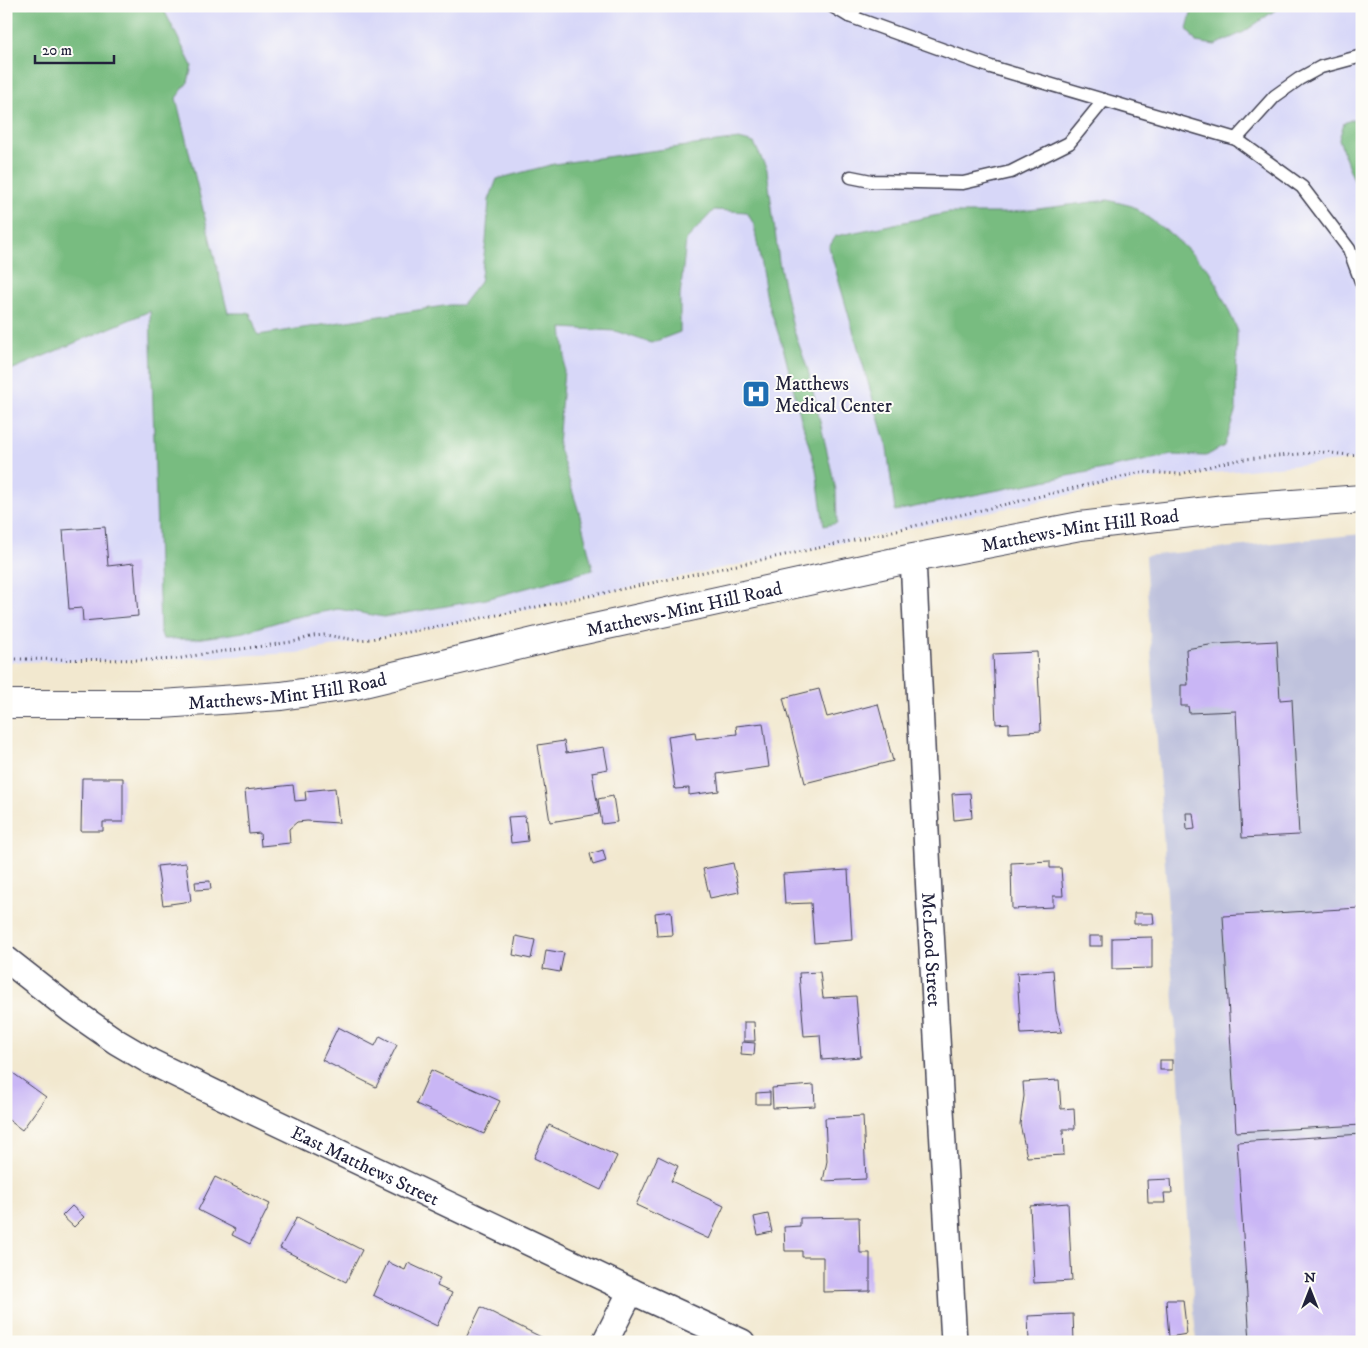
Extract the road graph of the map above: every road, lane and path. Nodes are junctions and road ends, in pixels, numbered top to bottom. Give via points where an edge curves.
1 (832, 6) edge
2 (858, 6) edge
3 (849, 16) junction
4 (1362, 56) edge
5 (1104, 100) junction
6 (1236, 139) junction
7 (851, 177) dead end
8 (1362, 284) edge
9 (1362, 454) edge
10 (1362, 499) edge
11 (913, 558) junction
12 (6, 658) edge
13 (6, 704) edge
14 (6, 959) edge
15 (632, 1291) junction
16 (605, 1342) edge
17 (742, 1342) edge
18 (954, 1342) edge

1 - 3 lane
2 - 3 lane
3 - 5 lane via 990,67
4 - 6 lane via 1321,67 1299,78 1275,96
5 - 6 lane
5 - 7 lane via 1069,143 1011,172 963,183 871,181
6 - 8 lane via 1302,187 1349,248
9 - 12 path via 1322,452 1226,462 1181,474 1142,472 842,543 371,640 313,636 177,659
10 - 11 main road, Matthews-Mint Hill Road via 1225,509 1080,526
11 - 13 main road, Matthews-Mint Hill Road via 572,633 356,685 281,696 162,704
11 - 18 street, McLeod Street
14 - 15 street, East Matthews Street via 71,1010 151,1062
15 - 16 street
15 - 17 street, East Matthews Street

